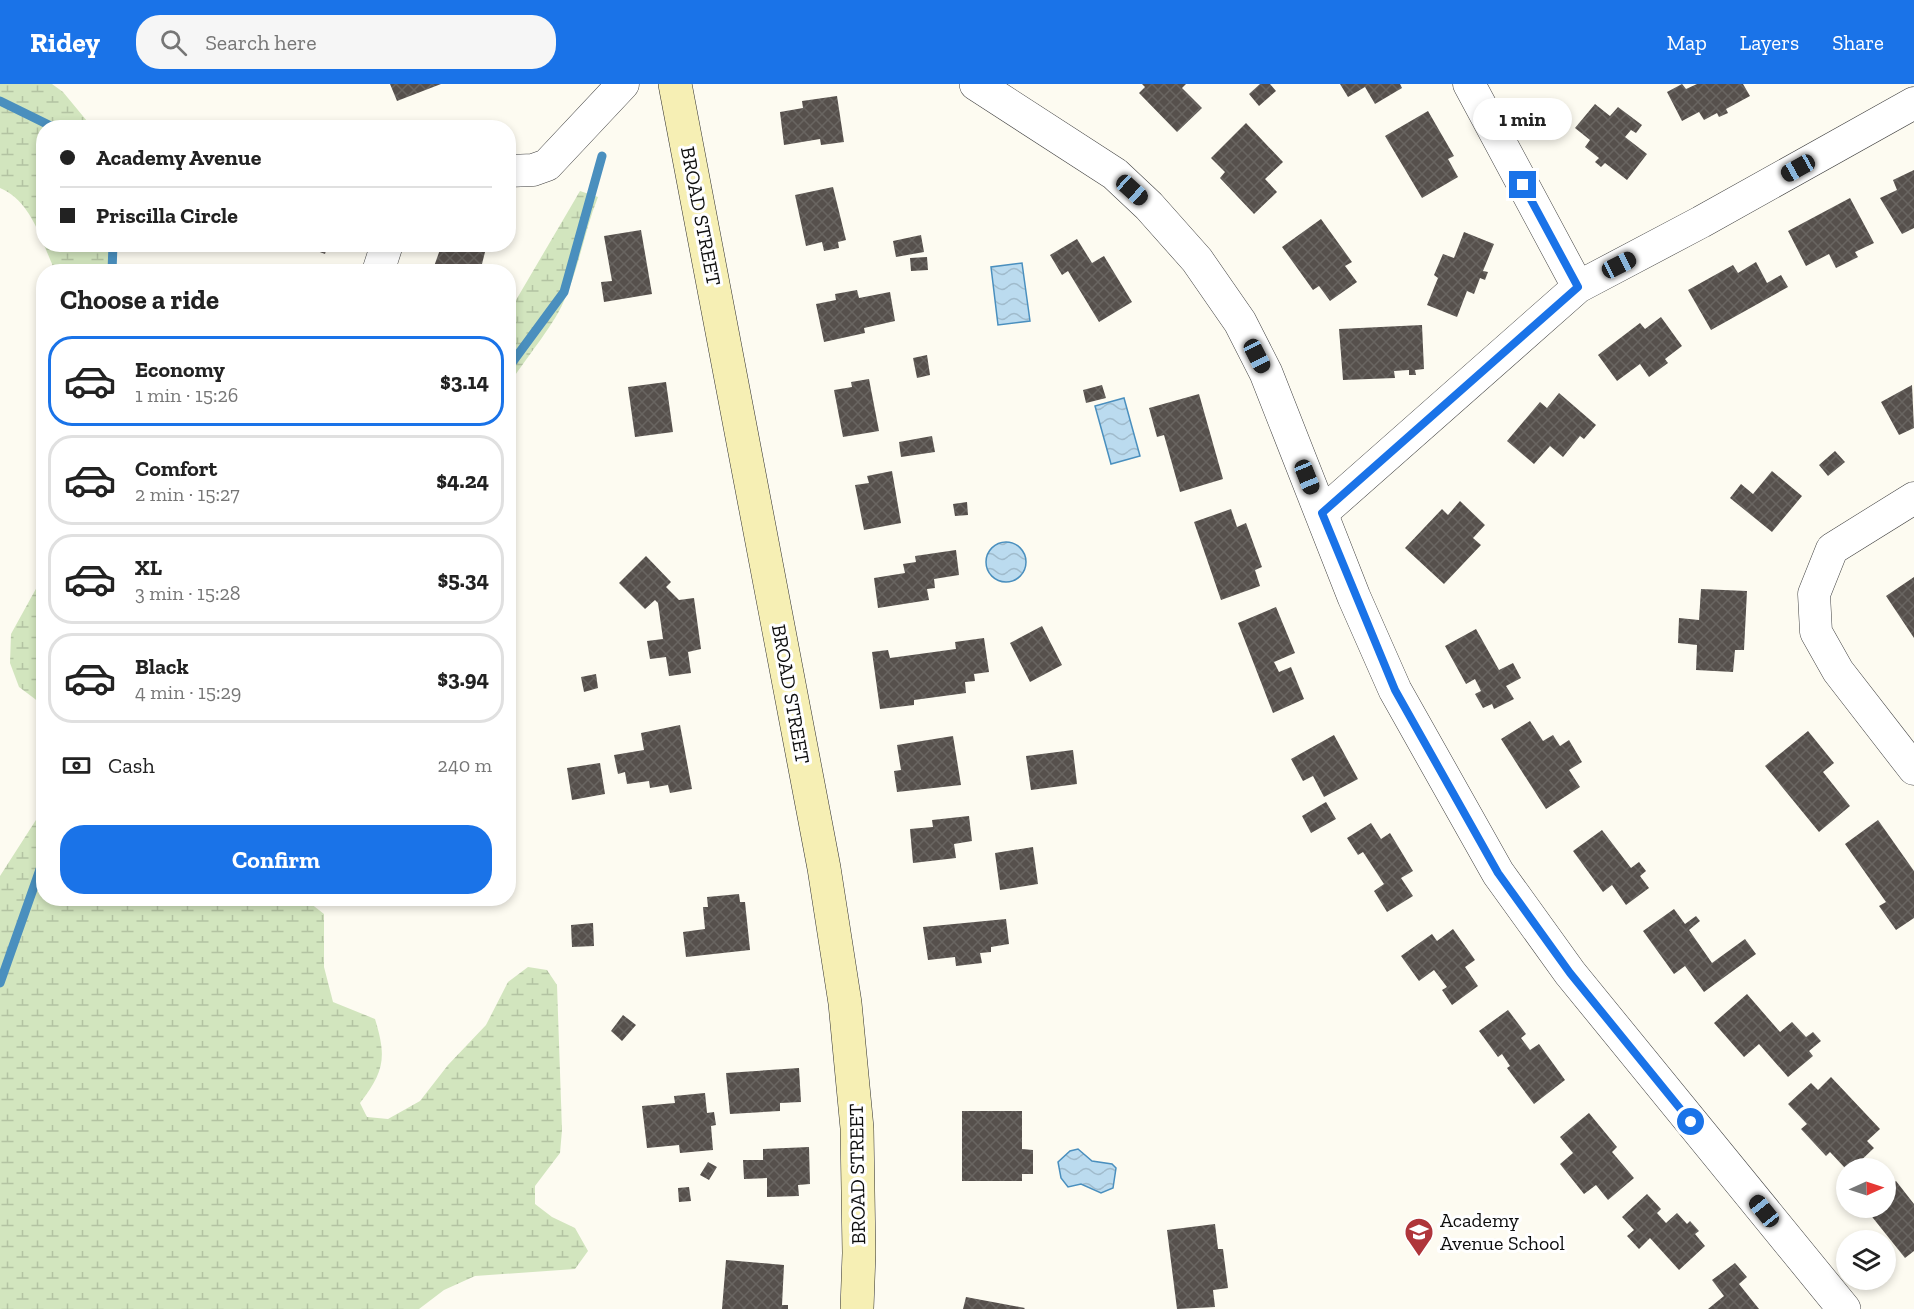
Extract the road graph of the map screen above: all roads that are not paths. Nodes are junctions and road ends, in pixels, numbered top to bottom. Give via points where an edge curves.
1 (623, 84) edge
2 (675, 84) edge
3 (976, 84) edge
4 (1469, 84) edge
5 (1914, 103) edge
6 (516, 171) edge
7 (1578, 287) junction
8 (1914, 498) edge
9 (1322, 513) junction
10 (1914, 769) edge
11 (857, 1309) edge
12 (1844, 1309) edge

1 - 6 street via 547,165
2 - 11 main road, BROAD STREET via 824,868 845,1003 857,1128
3 - 9 street via 1115,174 1197,260 1240,322 1266,373
4 - 7 street
5 - 7 street
7 - 9 street
8 - 10 street via 1832,549 1814,596 1816,632 1838,671
9 - 12 street via 1395,690 1498,873 1577,981

